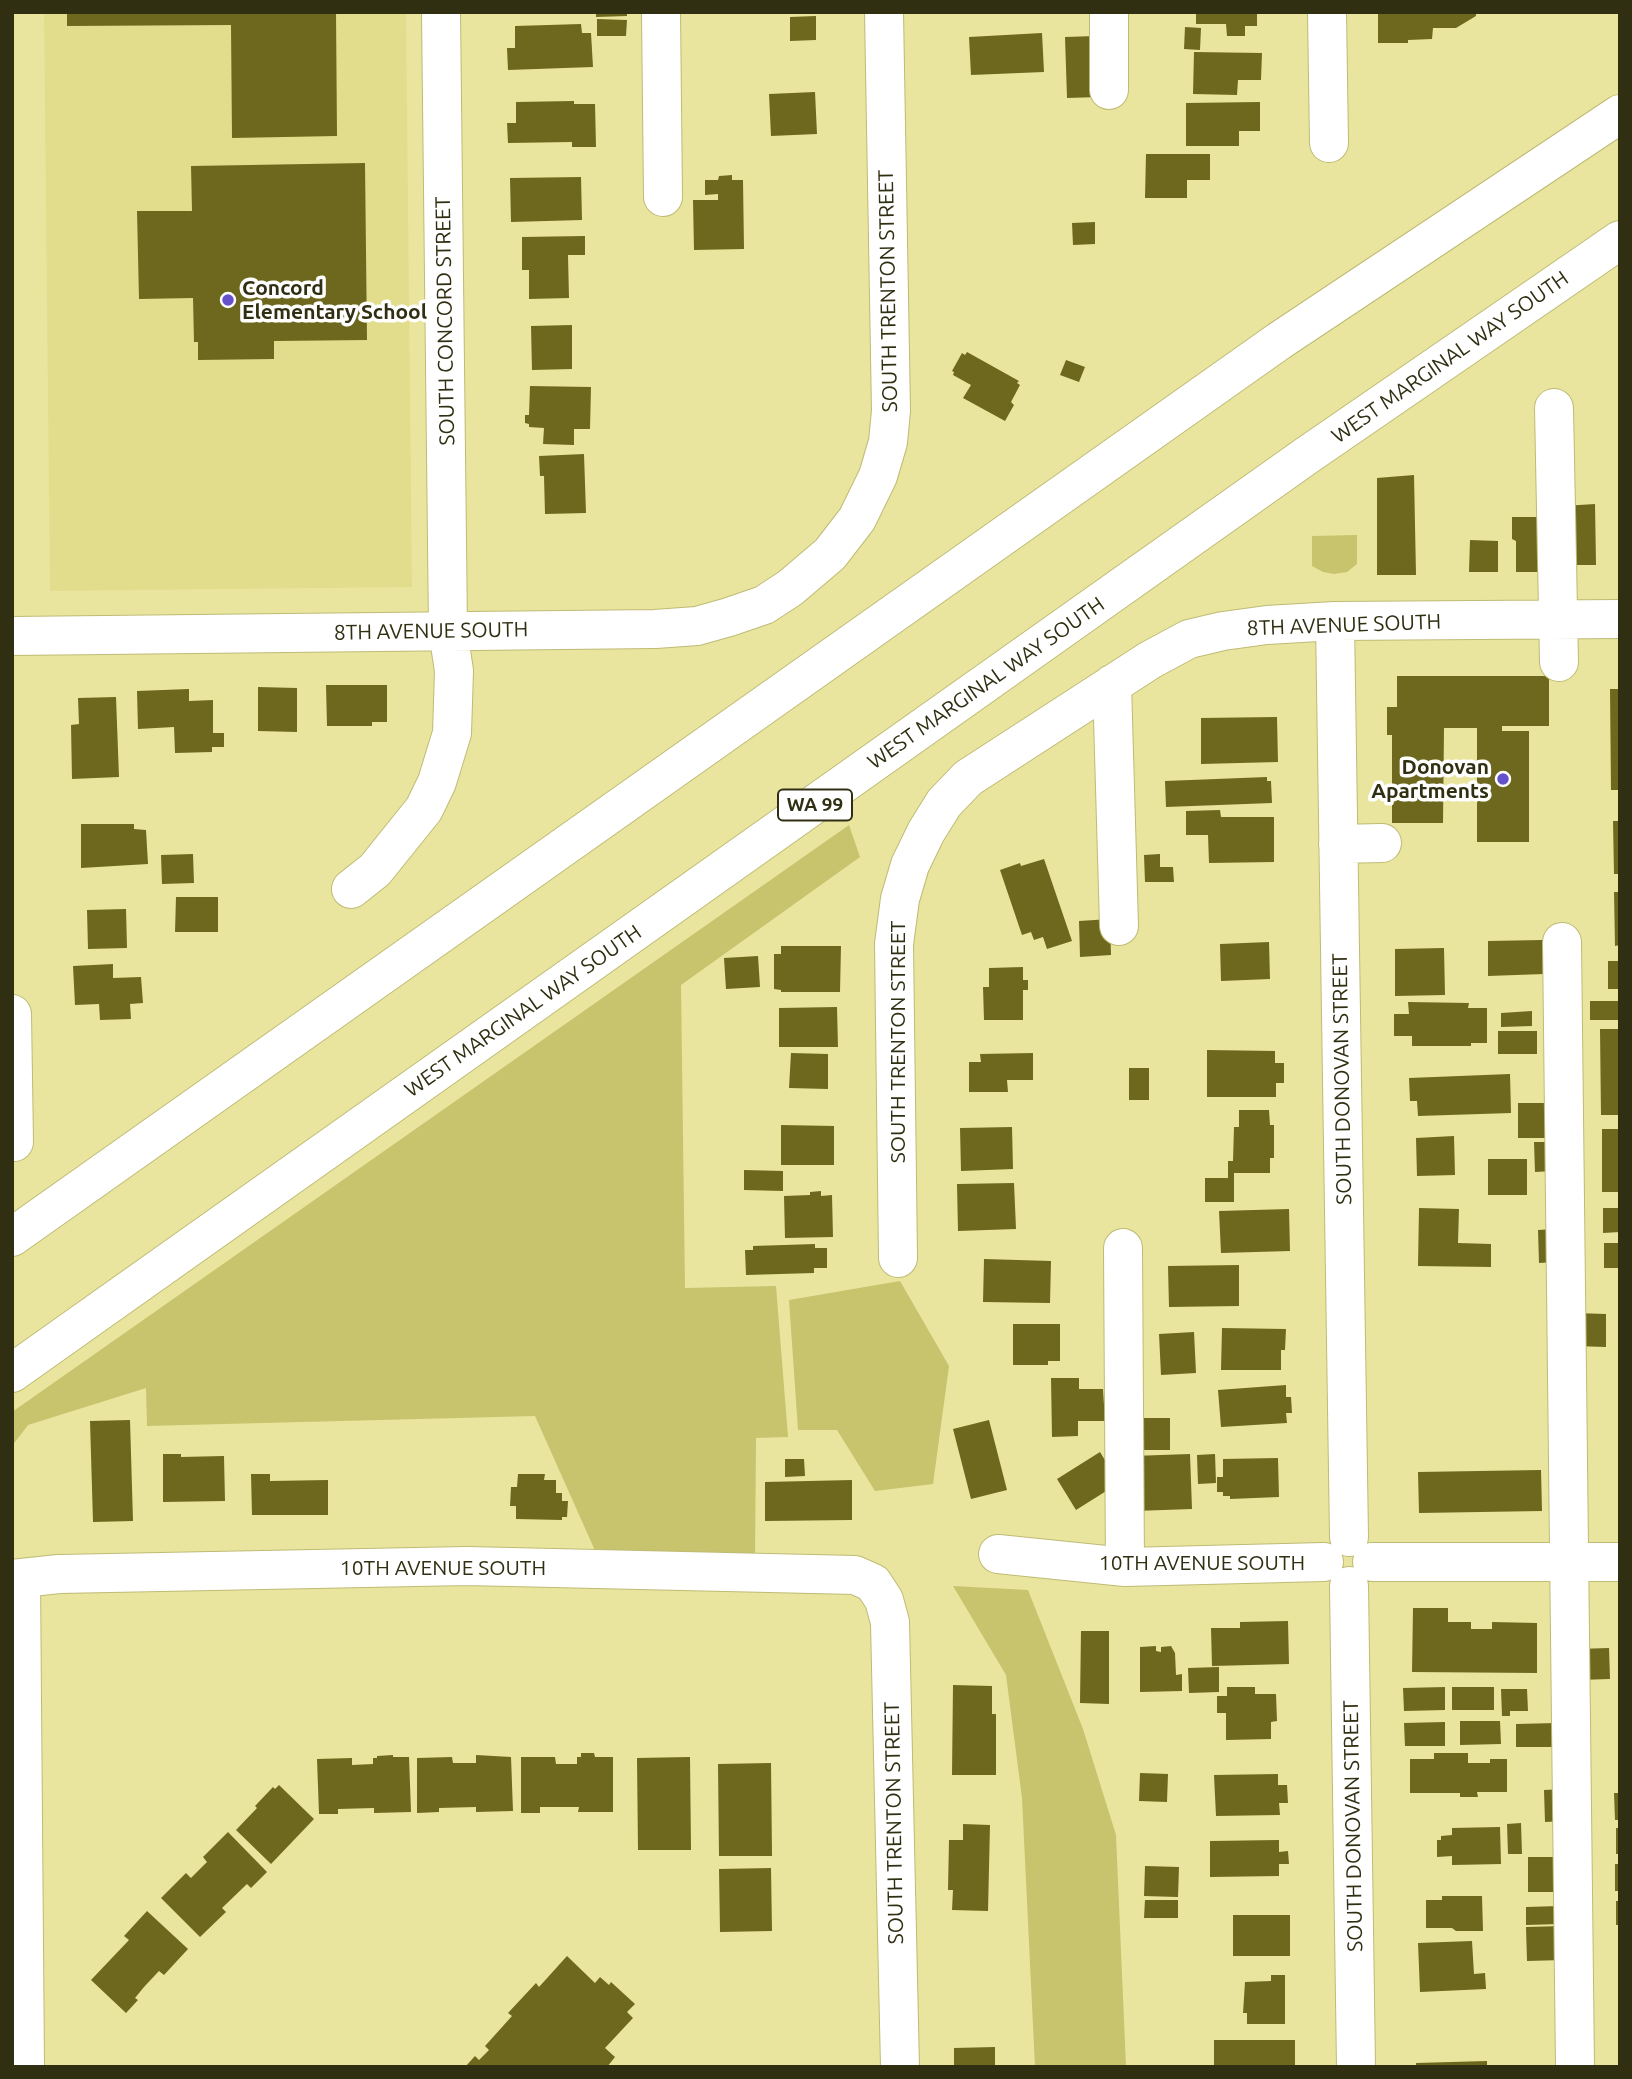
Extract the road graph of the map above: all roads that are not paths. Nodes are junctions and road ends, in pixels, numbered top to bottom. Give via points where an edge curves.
1 (441, 12) edge
2 (661, 12) edge
3 (884, 12) edge
4 (1109, 12) edge
5 (1327, 12) edge
6 (1109, 90) dead end
7 (1620, 114) edge
8 (1329, 143) dead end
9 (663, 197) dead end
10 (1620, 240) edge
11 (1554, 408) dead end
12 (830, 554) joint
13 (1559, 620) junction
14 (1620, 620) edge
15 (1335, 621) junction
16 (448, 631) junction
17 (12, 636) edge
18 (1559, 662) dead end
19 (1112, 684) junction
20 (926, 832) joint
21 (1382, 843) dead end
22 (1338, 844) junction
23 (351, 889) dead end
24 (1119, 926) dead end
25 (1562, 942) dead end
26 (12, 1014) edge
27 (14, 1142) dead end
28 (12, 1237) edge
29 (1123, 1248) dead end
30 (898, 1258) dead end
31 (12, 1373) edge
32 (998, 1554) dead end
33 (1348, 1561) junction
34 (1568, 1562) junction
35 (1620, 1562) edge
36 (1125, 1567) junction
37 (17, 1578) edge
38 (873, 1583) joint
39 (21, 2060) edge
40 (900, 2067) edge
41 (1356, 2067) edge
42 (1575, 2067) edge

1 - 16 main road, SOUTH CONCORD STREET
2 - 9 main road
3 - 12 main road, SOUTH TRENTON STREET via 888,442 857,519
4 - 6 main road
5 - 8 main road
7 - 28 main road via 1279,341
10 - 31 main road, WEST MARGINAL WAY SOUTH / WA 99 via 1306,456
11 - 13 main road
12 - 16 main road, 8TH AVENUE SOUTH via 764,605 696,625
13 - 14 main road, 8TH AVENUE SOUTH
13 - 15 main road, 8TH AVENUE SOUTH
13 - 18 main road
15 - 19 main road, 8TH AVENUE SOUTH via 1267,625 1189,639
15 - 22 main road, SOUTH DONOVAN STREET
16 - 17 main road, 8TH AVENUE SOUTH
16 - 23 main road, SOUTH CONCORD STREET via 454,671 452,733 438,782 403,838
19 - 20 main road, 8TH AVENUE SOUTH via 968,778 944,803
19 - 24 main road
20 - 30 main road, SOUTH TRENTON STREET via 910,865 894,944
21 - 22 main road
22 - 33 main road, SOUTH DONOVAN STREET
25 - 34 main road
26 - 27 main road
29 - 36 main road
32 - 36 main road, 10TH AVENUE SOUTH
33 - 34 main road, 10TH AVENUE SOUTH
33 - 36 main road, 10TH AVENUE SOUTH
33 - 41 main road, SOUTH DONOVAN STREET
34 - 35 main road, 10TH AVENUE SOUTH
34 - 42 main road
37 - 38 main road, 10TH AVENUE SOUTH via 467,1566 855,1575
37 - 39 main road
38 - 40 main road, SOUTH TRENTON STREET via 890,1622

